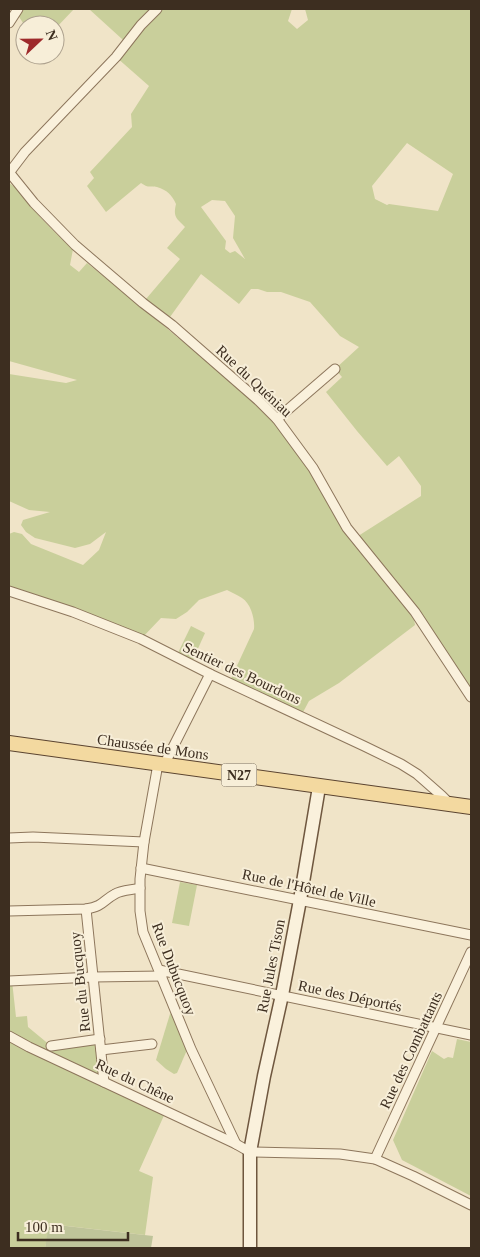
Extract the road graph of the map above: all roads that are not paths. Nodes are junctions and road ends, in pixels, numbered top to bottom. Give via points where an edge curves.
1 (18, 9) edge
2 (157, 9) edge
3 (9, 23) edge
4 (9, 172) edge
5 (335, 369) dead end
6 (277, 419) junction
7 (9, 591) edge
8 (210, 674) junction
9 (471, 697) edge
10 (9, 743) edge
11 (161, 765) junction
12 (319, 787) junction
13 (450, 804) junction
14 (471, 807) edge
15 (9, 838) edge
16 (144, 842) junction
17 (141, 868) junction
18 (140, 888) junction
19 (300, 900) junction
20 (86, 909) junction
21 (9, 911) edge
22 (471, 936) edge
23 (471, 952) edge
24 (160, 973) junction
25 (93, 977) junction
26 (9, 981) edge
27 (282, 995) junction
28 (436, 1028) junction
29 (471, 1035) edge
30 (9, 1036) edge
31 (100, 1039) junction
32 (152, 1044) dead end
33 (51, 1046) dead end
34 (101, 1050) junction
35 (104, 1082) junction
36 (236, 1144) junction
37 (250, 1152) junction
38 (375, 1159) junction
39 (471, 1205) edge
40 (250, 1248) edge

1 - 3 street
2 - 4 street
4 - 6 street, Rue du Quéniau via 74,245 172,325
5 - 6 street
6 - 9 street, Rue du Quéniau via 313,468 347,528 415,612
7 - 8 street, Sentier des Bourdons via 141,639
8 - 11 street, Rue Dubucquoy
8 - 13 street, Sentier des Bourdons via 401,764
10 - 11 main road, Chaussée de Mons / N27
11 - 12 main road, Chaussée de Mons / N27
11 - 16 street, Rue Dubucquoy
12 - 13 main road, Chaussée de Mons / N27
12 - 19 street, Rue Jules Tison
13 - 14 main road, Chaussée de Mons / N27
15 - 16 street
16 - 17 street, Rue Dubucquoy
17 - 18 street, Rue Dubucquoy
17 - 19 street, Rue de l'Hôtel de Ville
18 - 20 street via 116,893 100,906
18 - 24 street, Rue Dubucquoy via 143,932
19 - 22 street, Rue de l'Hôtel de Ville
19 - 27 street, Rue Jules Tison
20 - 21 street
20 - 25 street, Rue du Bucquoy
23 - 28 street, Rue des Combattants
24 - 25 street, Rue des Déportés
24 - 27 street, Rue des Déportés
24 - 36 street, Rue Dubucquoy via 191,1049
25 - 26 street, Rue des Déportés
25 - 31 street, Rue du Bucquoy
27 - 28 street, Rue des Déportés
27 - 37 street, Rue Jules Tison
28 - 29 street, Rue des Déportés
28 - 38 street, Rue des Combattants
30 - 35 street, Rue du Chêne
31 - 33 street
31 - 34 street, Rue du Bucquoy
32 - 34 street
34 - 35 street, Rue du Bucquoy
35 - 36 street, Rue du Chêne
36 - 37 street, Rue du Chêne
37 - 38 street via 340,1154
37 - 40 street, Rue Jules Tison
38 - 39 street

